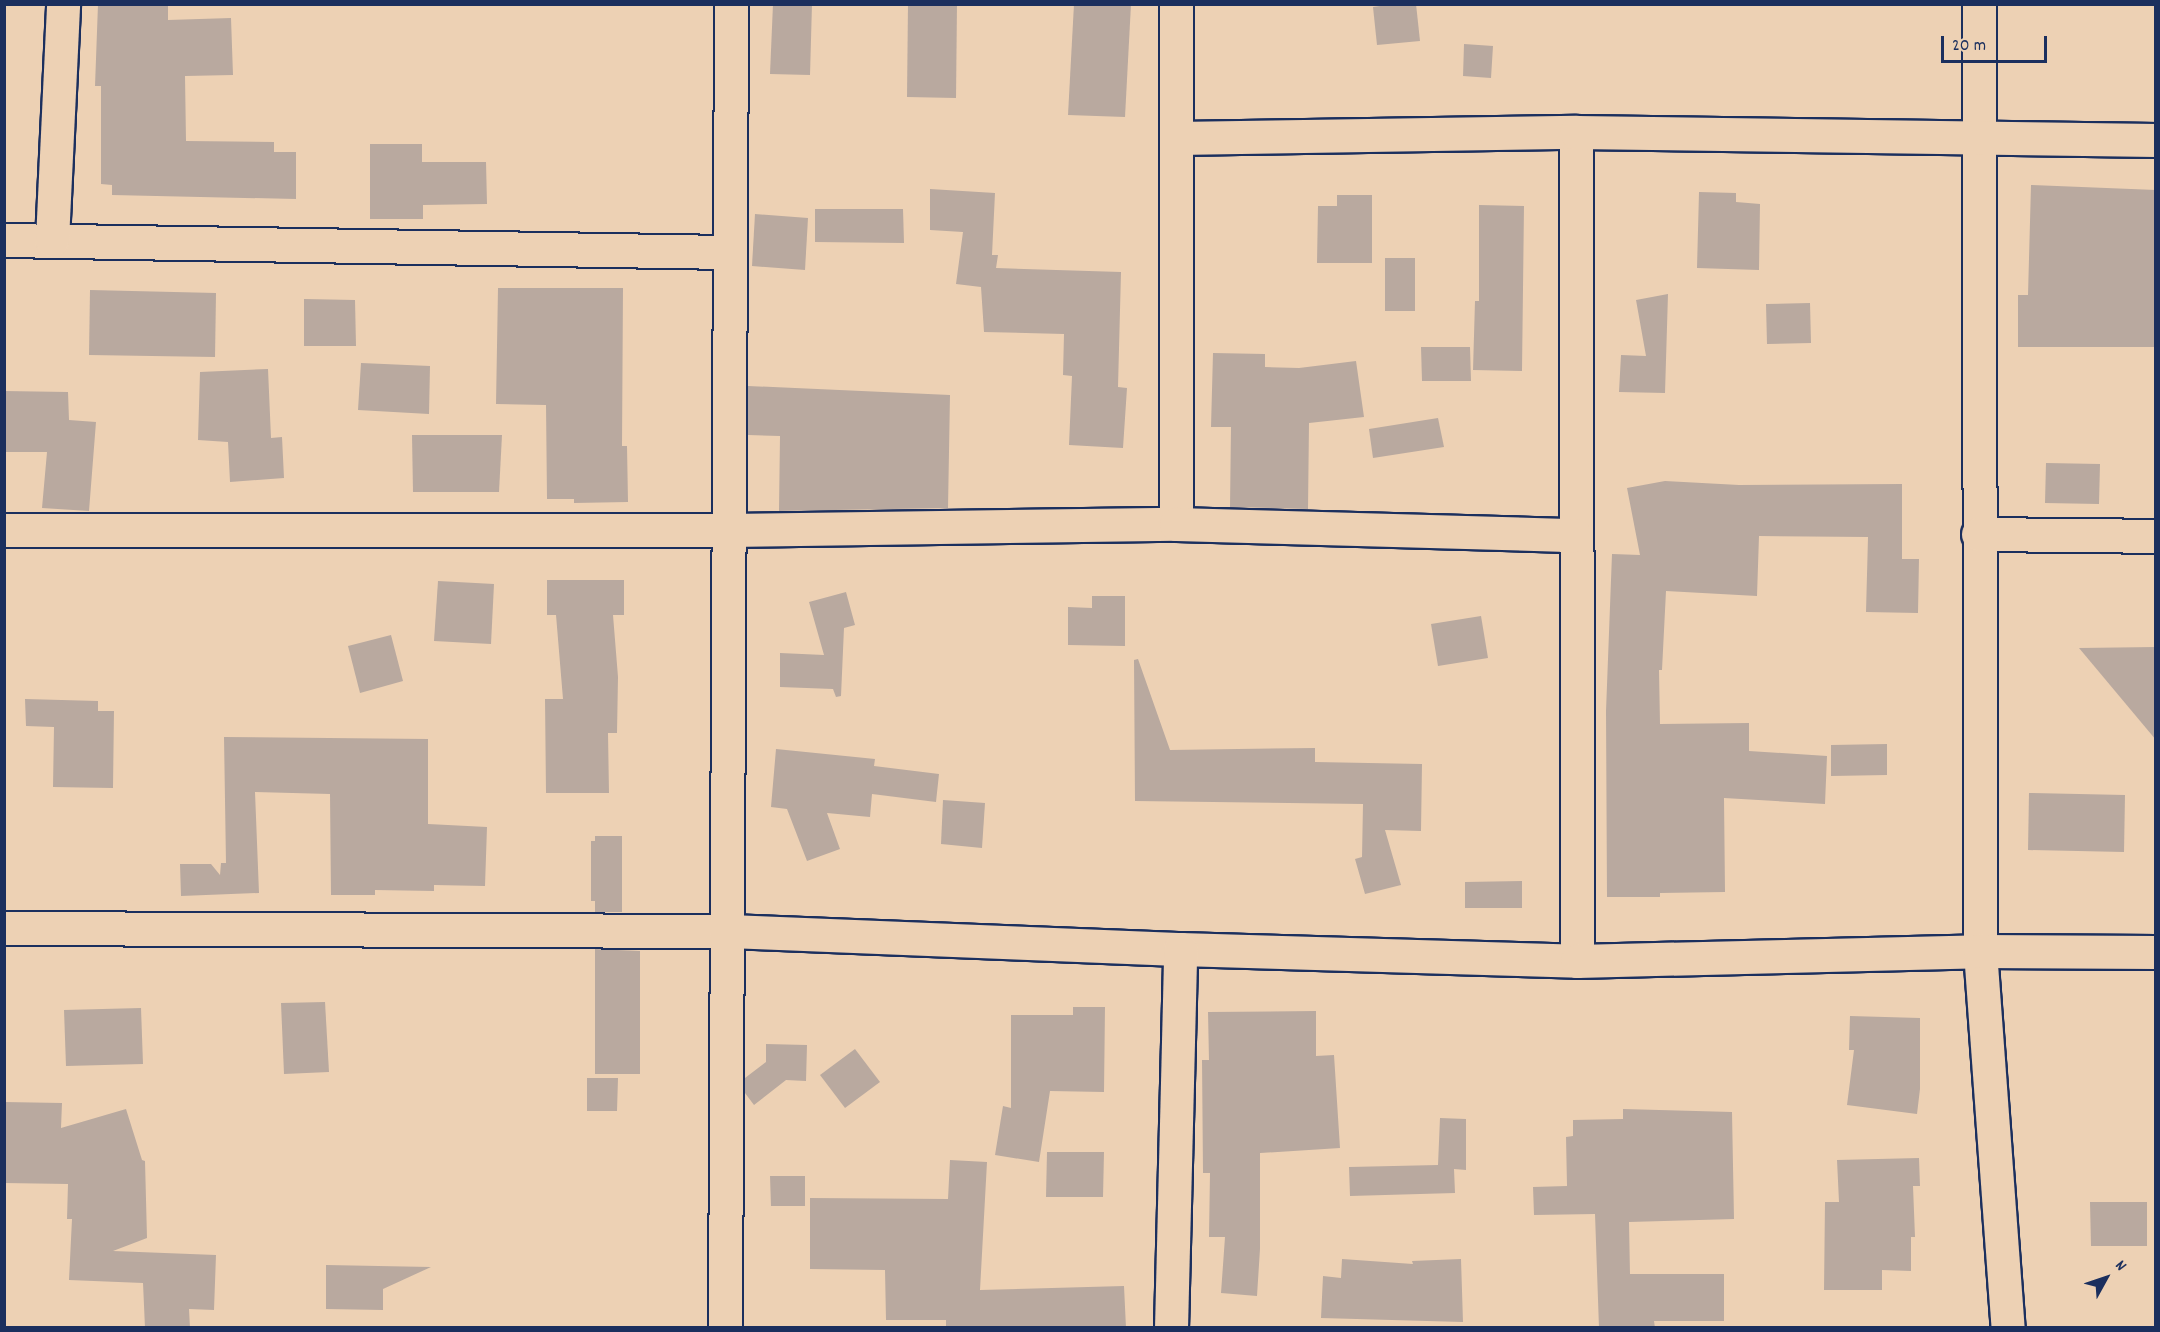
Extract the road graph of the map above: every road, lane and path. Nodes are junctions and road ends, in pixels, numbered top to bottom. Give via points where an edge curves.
1 (63, 4) edge
2 (731, 4) edge
3 (1176, 4) edge
4 (1979, 4) edge
5 (1576, 132) junction
6 (1176, 138) junction
7 (1981, 139) junction
8 (2156, 140) edge
9 (4, 240) edge
10 (52, 240) junction
11 (730, 252) junction
12 (1176, 524) junction
13 (4, 530) edge
14 (729, 530) junction
15 (1978, 534) junction
16 (1575, 535) junction
17 (2156, 536) edge
18 (4, 928) edge
19 (727, 931) junction
20 (1180, 949) junction
21 (1980, 951) junction
22 (2156, 952) edge
23 (1577, 961) junction
24 (725, 1328) edge
25 (1172, 1328) edge
26 (2008, 1328) edge

1 - 10 street
2 - 11 street
3 - 6 street
4 - 7 street
5 - 6 street
5 - 7 street
5 - 16 street
6 - 12 street
7 - 8 street
7 - 15 street
9 - 10 street
10 - 11 street
11 - 14 street
12 - 14 street
12 - 16 street
13 - 14 street
14 - 19 street
15 - 17 street
15 - 21 street
16 - 23 street
18 - 19 street
19 - 20 street
19 - 24 street
20 - 23 street
20 - 25 street
21 - 22 street
21 - 23 street
21 - 26 street

